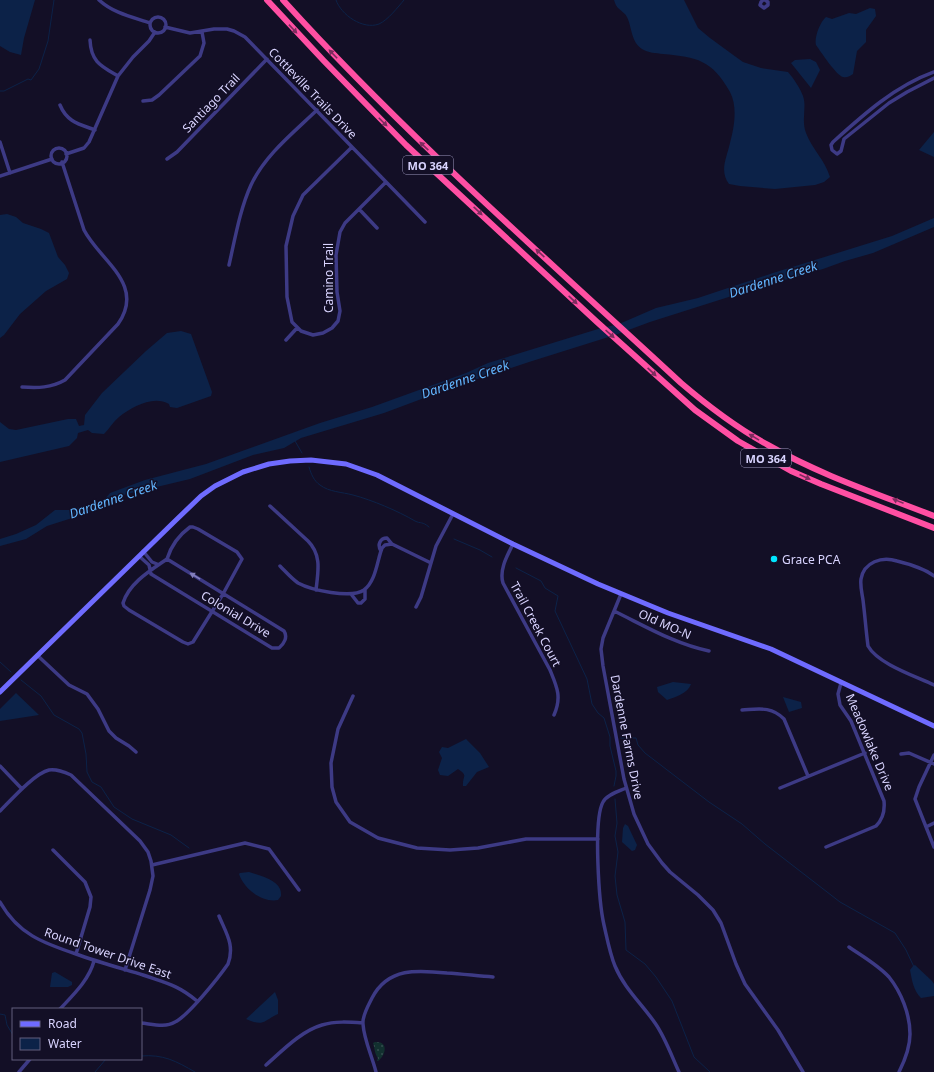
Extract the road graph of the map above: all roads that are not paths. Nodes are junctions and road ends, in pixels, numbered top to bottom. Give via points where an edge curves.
1 (99, 0) edge
2 (267, 0) edge
3 (283, 0) edge
4 (150, 23) junction
5 (165, 27) junction
6 (155, 32) junction
7 (202, 32) junction
8 (90, 40) dead end
9 (267, 60) junction
10 (934, 72) edge
11 (118, 76) junction
12 (934, 78) edge
13 (144, 101) dead end
14 (60, 105) dead end
15 (317, 110) junction
16 (95, 130) junction
17 (0, 142) edge
18 (352, 147) junction
19 (66, 154) junction
20 (52, 159) junction
21 (167, 159) dead end
22 (62, 162) junction
23 (10, 173) junction
24 (0, 176) edge
25 (386, 182) junction
26 (359, 209) junction
27 (426, 222) dead end
28 (377, 228) dead end
29 (229, 265) dead end
30 (340, 311) junction
31 (345, 311) dead end
32 (297, 328) junction
33 (286, 340) dead end
34 (22, 387) dead end
35 (270, 506) dead end
36 (453, 514) junction
37 (934, 516) edge
38 (934, 528) edge
39 (392, 544) junction
40 (513, 544) junction
41 (143, 551) junction
42 (381, 551) junction
43 (139, 556) junction
44 (167, 559) junction
45 (431, 563) junction
46 (157, 564) junction
47 (280, 566) dead end
48 (150, 571) junction
49 (934, 576) edge
50 (365, 589) junction
51 (316, 590) junction
52 (223, 594) junction
53 (351, 594) junction
54 (621, 594) junction
55 (416, 606) dead end
56 (211, 611) junction
57 (614, 611) junction
58 (709, 651) dead end
59 (37, 655) junction
60 (841, 683) junction
61 (934, 685) edge
62 (0, 692) edge
63 (353, 696) dead end
64 (742, 710) dead end
65 (554, 715) dead end
66 (934, 726) edge
67 (136, 752) dead end
68 (865, 753) junction
69 (901, 754) dead end
70 (934, 755) edge
71 (932, 763) edge
72 (0, 766) edge
73 (808, 776) junction
74 (626, 788) junction
75 (780, 788) dead end
76 (22, 789) junction
77 (0, 811) edge
78 (934, 823) edge
79 (926, 827) junction
80 (598, 839) junction
81 (826, 847) dead end
82 (934, 847) edge
83 (53, 850) dead end
84 (152, 865) junction
85 (299, 890) dead end
86 (0, 902) edge
87 (219, 916) dead end
88 (850, 947) dead end
89 (76, 954) junction
90 (94, 961) junction
91 (125, 970) junction
92 (493, 977) dead end
93 (197, 1001) junction
94 (61, 1008) edge
95 (142, 1023) edge
96 (363, 1023) junction
97 (29, 1060) edge
98 (266, 1065) dead end
99 (19, 1072) edge
100 (376, 1072) edge
101 (679, 1072) edge
102 (803, 1072) edge
103 (900, 1072) edge

1 - 4 street via 121,14
2 -> 38 highway, MO 364 via 406,145 695,410 755,452 804,477
37 -> 3 highway, MO 364 via 815,468 767,445 711,408 412,134
4 - 5 street via 153,19 160,18 164,21
4 - 6 street
5 - 6 street via 161,32
5 - 7 street, Cottleville Trails Drive via 190,33
6 - 11 street
7 - 9 street, Cottleville Trails Drive via 214,28 234,31 245,37
7 - 13 street via 203,47 196,60 159,95 152,100
8 - 11 street via 94,59 100,66
9 - 15 street, Cottleville Trails Drive
9 - 21 street, Santiago Trail via 177,152
10 - 12 street via 890,95 833,142 832,150 837,154 841,151 844,139 889,103
11 - 16 street
14 - 16 street via 70,120
15 - 18 street, Cottleville Trails Drive
15 - 29 street via 273,152 255,178 245,201
16 - 19 street via 84,148
17 - 23 street
18 - 25 street, Cottleville Trails Drive
18 - 32 street via 303,195 293,216 286,246 287,291 290,317
19 - 20 street via 56,148 51,154
19 - 22 street via 66,159
20 - 22 street via 57,163
20 - 23 street
22 - 34 street via 84,230 122,278 126,306 118,324 65,380 44,388
23 - 24 street
25 - 26 street, Camino Trail
25 - 27 street, Cottleville Trails Drive
26 - 28 street
26 - 30 street, Camino Trail via 345,223 337,244 337,292
30 - 31 street
30 - 32 street, Camino Trail via 335,325 323,334 309,334
32 - 33 street
35 - 51 street via 312,546 319,564
36 - 40 main road
36 - 41 main road via 358,468 336,462 290,461 243,472 215,486
36 - 45 street via 436,546
39 - 42 street via 385,545
39 - 42 street via 387,538 383,538 379,544
39 - 45 street
40 - 54 main road
40 - 65 street, Trail Creek Court via 504,562 501,578 555,682 558,706
41 - 43 main road
41 - 46 street
42 - 50 street via 373,578
43 - 48 street, Colonial Drive via 149,565
43 - 59 main road
44 - 46 street
52 -> 44 street, Colonial Drive
44 - 52 street via 176,540 187,529 193,527 237,552 242,561
45 - 55 street
46 - 48 street
47 - 51 street via 299,583
48 - 56 street, Colonial Drive
48 - 56 street via 132,588 124,600 124,606 129,610 186,644 193,642
49 - 61 street via 908,564 883,559 871,563 864,569 860,584 868,646 872,653
50 - 53 street
50 - 53 street via 365,599 361,603 358,603
51 - 53 street
52 - 56 street
52 - 56 street, Colonial Drive via 284,631 285,640 280,647 272,648
54 - 57 street, Dardenne Farms Drive
54 - 60 main road via 771,649
57 - 58 street, Old MO-N via 690,647
57 - 74 street, Dardenne Farms Drive via 605,631 601,649
59 - 62 main road
59 - 67 street via 69,686 87,694 96,705 109,731
60 - 66 main road
60 - 68 street, Meadowlake Drive via 838,694 840,705 851,721
63 - 80 street via 338,729 331,763 332,787 336,802 350,822 378,838 417,848 450,850 478,848 526,839
64 - 73 street via 772,710 784,719
68 - 73 street
68 - 81 street, Meadowlake Drive via 884,801 883,817 876,826
69 - 71 street via 909,753
70 - 71 street
71 - 79 street via 915,799
72 - 76 street
73 - 75 street
74 - 80 street via 603,800 599,812
74 - 102 street, Dardenne Farms Drive via 634,814 648,844 670,872 713,910 721,923 745,984 778,1030
76 - 77 street
76 - 84 street via 49,770 71,775 140,841 148,852
78 - 79 street
79 - 82 street
80 - 101 street via 604,924 615,966 628,990 656,1024
83 - 89 street via 85,882 91,897
84 - 85 street via 245,843 269,849
84 - 91 street via 150,890
86 - 89 street, Round Tower Drive East via 17,925 34,938
87 - 93 street via 231,946 231,958
88 - 103 street via 888,976 906,1009 910,1038
89 - 90 street, Round Tower Drive East
90 - 91 street, Round Tower Drive East
90 - 94 street via 82,984
91 - 93 street, Round Tower Drive East via 179,988
92 - 96 street via 422,971 399,974 379,987 366,1009
93 - 95 street via 175,1023
96 - 98 street via 332,1023 315,1027
96 - 100 street
97 - 99 street

